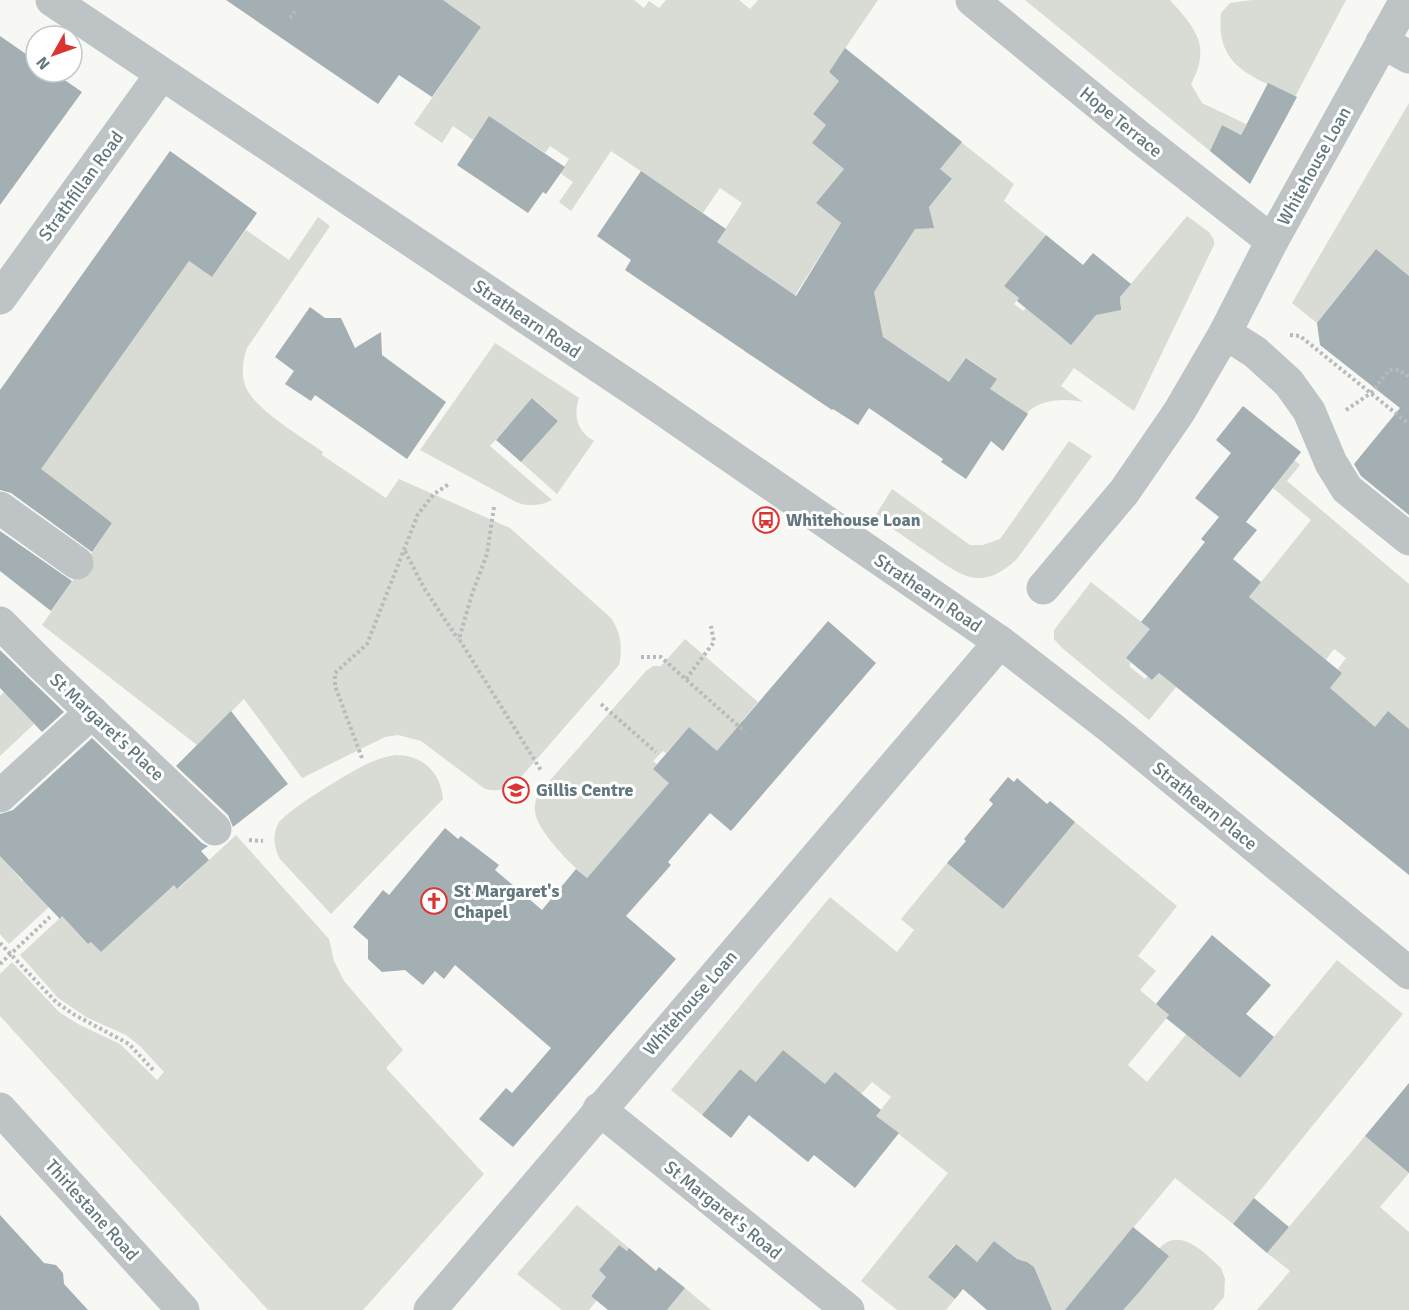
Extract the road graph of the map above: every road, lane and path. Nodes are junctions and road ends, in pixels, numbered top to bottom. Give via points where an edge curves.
1 (52, 0) edge
2 (972, 0) edge
3 (1406, 0) edge
4 (295, 11) dead end
5 (290, 18) dead end
6 (1395, 50) edge
7 (161, 75) junction
8 (1272, 241) junction
9 (0, 298) edge
10 (1225, 333) junction
11 (1255, 352) junction
12 (1409, 377) edge
13 (1371, 393) junction
14 (1409, 424) edge
15 (1318, 429) junction
16 (449, 484) dead end
17 (494, 507) dead end
18 (0, 508) edge
19 (1409, 539) edge
20 (405, 551) junction
21 (77, 563) dead end
22 (1043, 588) dead end
23 (0, 623) edge
24 (711, 626) dead end
25 (459, 639) junction
26 (999, 642) junction
27 (641, 657) dead end
28 (686, 679) junction
29 (601, 704) dead end
30 (92, 712) junction
31 (745, 732) dead end
32 (656, 752) dead end
33 (362, 758) dead end
34 (542, 772) dead end
35 (0, 796) edge
36 (215, 829) dead end
37 (50, 917) dead end
38 (0, 943) edge
39 (11, 954) junction
40 (0, 964) edge
41 (1409, 973) edge
42 (155, 1072) dead end
43 (0, 1109) edge
44 (599, 1109) junction
45 (183, 1310) edge
46 (430, 1310) edge
47 (848, 1310) edge

1 - 7 street, Strathearn Road
2 - 8 street, Hope Terrace
3 - 6 street, Whitehouse Loan
4 - 5 path
6 - 8 street, Whitehouse Loan
7 - 9 street, Strathfillan Road
7 - 26 street, Strathearn Road via 642,395
8 - 10 street, Whitehouse Loan
10 - 11 street
10 - 22 street, Whitehouse Loan via 1143,466
11 - 13 path via 1281,337 1300,336
11 - 15 street via 1289,383
12 - 13 path via 1399,370 1389,370
13 - 14 path
13 - 15 path
15 - 19 street via 1331,463 1347,489
16 - 20 path via 423,505
17 - 25 path via 487,554
18 - 21 street
20 - 25 path via 424,588
20 - 33 path via 367,644 335,673
23 - 30 street, St Margaret's Place
24 - 28 path via 714,642
25 - 34 path
26 - 41 street, Strathearn Place via 1119,735
26 - 44 street, Whitehouse Loan
27 - 28 path via 662,657
28 - 31 path
29 - 32 path
30 - 35 street
30 - 36 street, St Margaret's Place
37 - 39 path
38 - 39 path
39 - 40 path
39 - 42 path via 56,1002 129,1044
43 - 45 street, Thirlestane Road
44 - 46 street, Whitehouse Loan
44 - 47 street, St Margaret's Road

